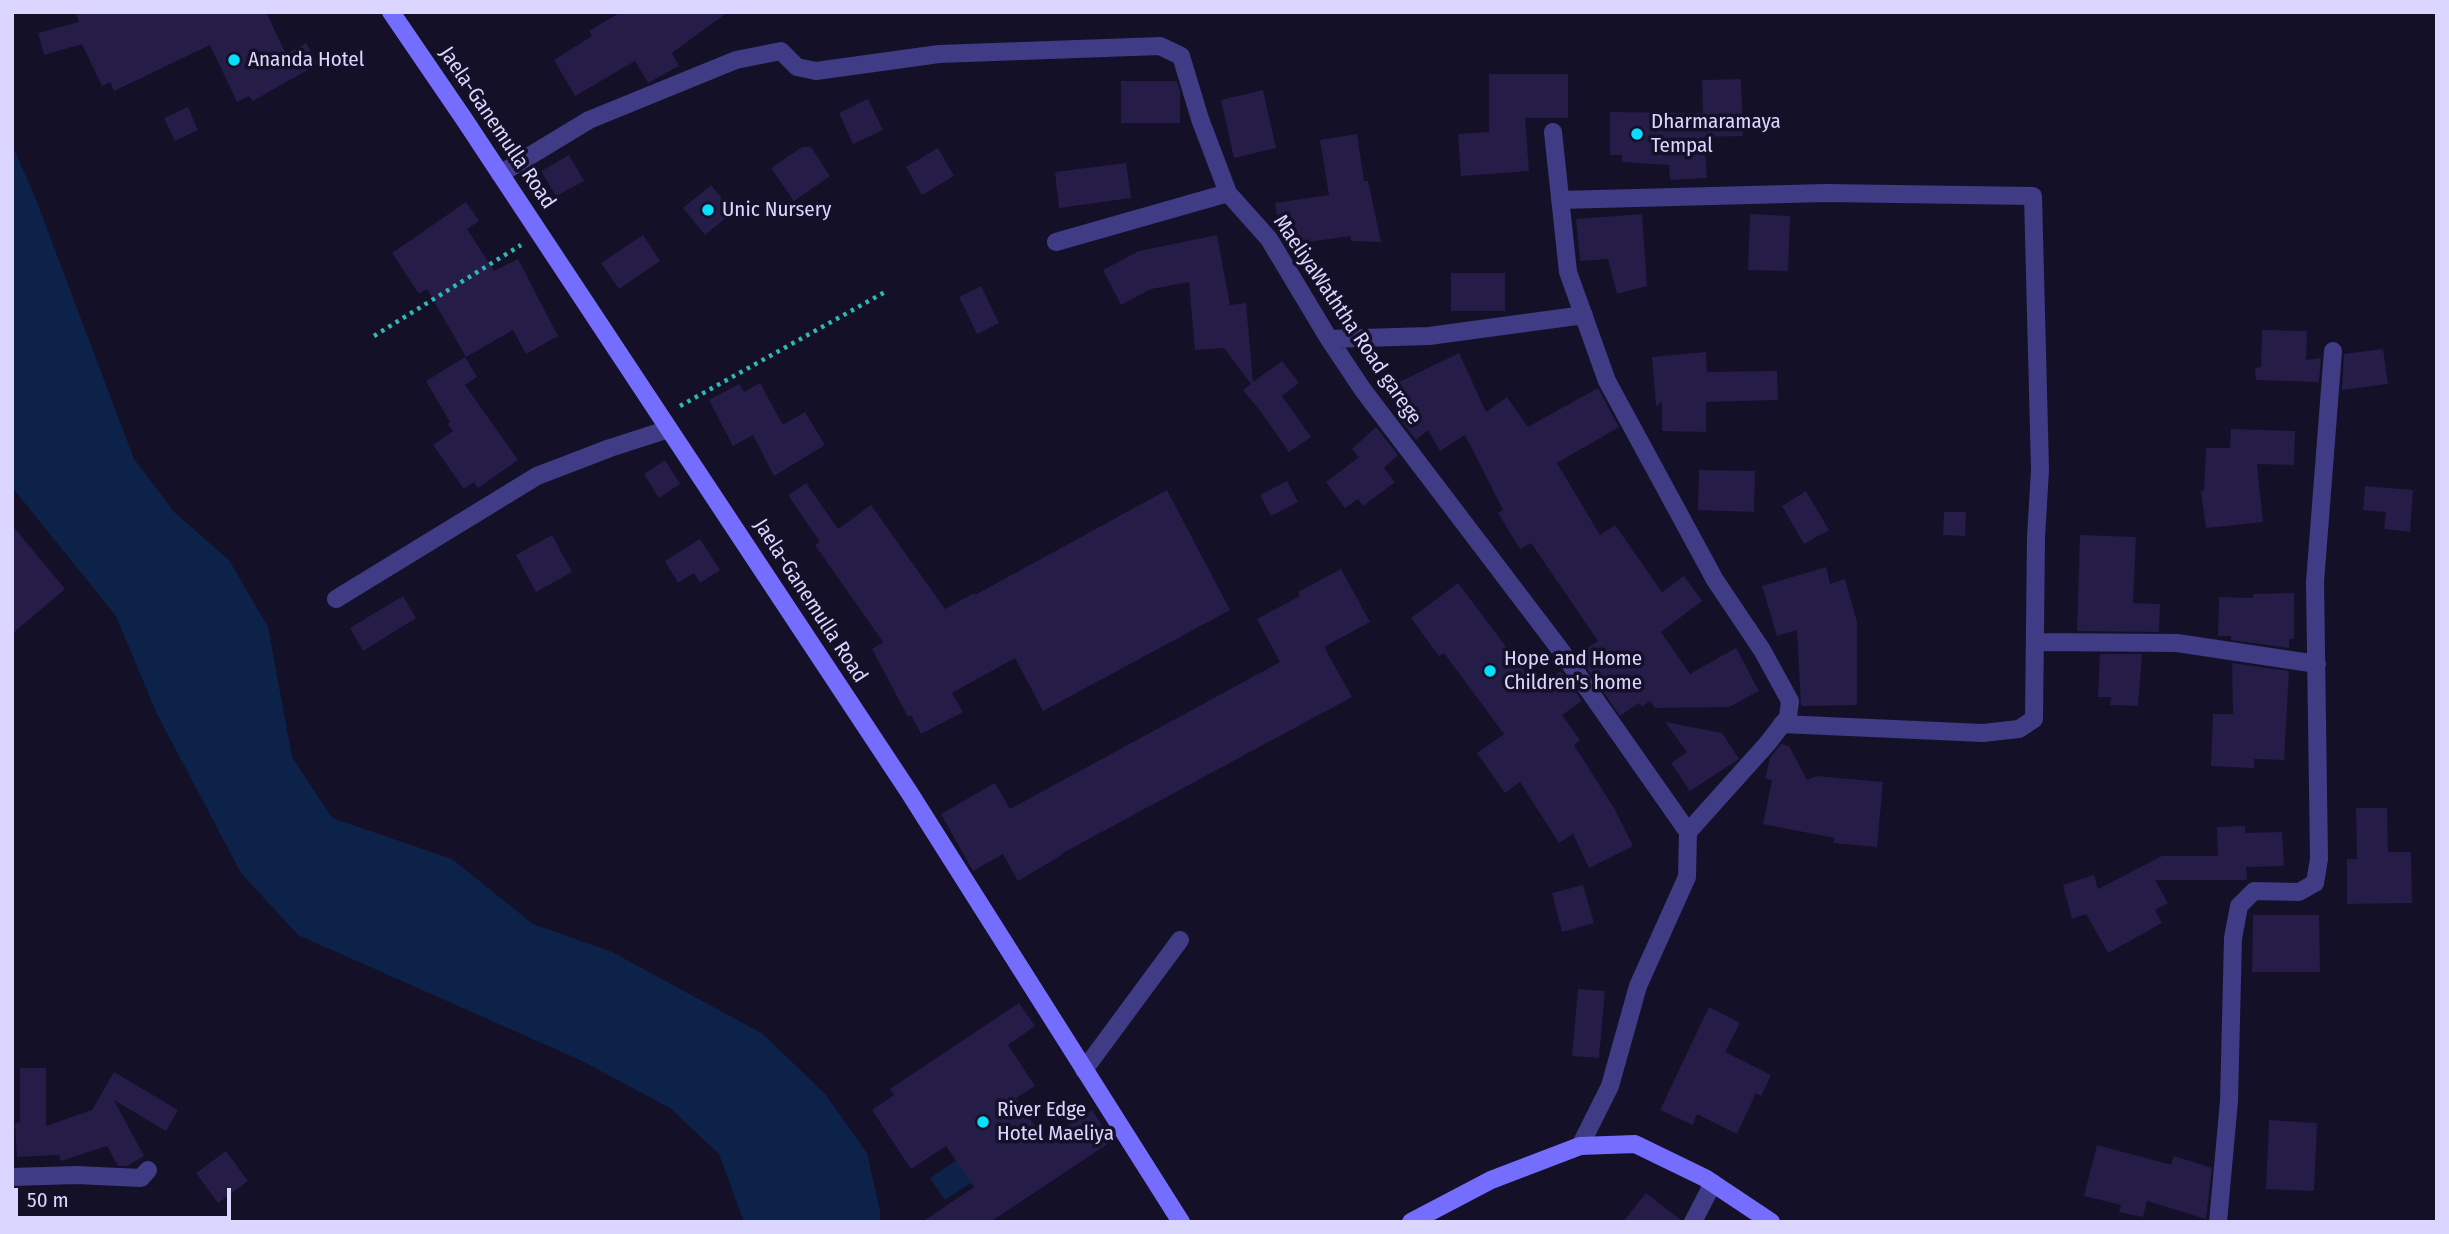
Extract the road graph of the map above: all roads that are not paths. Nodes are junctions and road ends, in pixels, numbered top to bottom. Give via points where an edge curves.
1 (391, 12) edge
2 (1553, 132) dead end
3 (500, 174) junction
4 (1228, 193) junction
5 (1560, 200) junction
6 (1056, 242) dead end
7 (1584, 315) junction
8 (1329, 339) junction
9 (2333, 351) dead end
10 (665, 423) junction
11 (336, 599) dead end
12 (2035, 642) junction
13 (2317, 664) junction
14 (1782, 724) junction
15 (1688, 832) junction
16 (1180, 940) dead end
17 (1084, 1070) junction
18 (1580, 1146) junction
19 (148, 1170) dead end
20 (12, 1177) edge
21 (1713, 1183) junction
22 (1181, 1222) edge
23 (1411, 1222) edge
24 (1693, 1222) edge
25 (1771, 1222) edge
26 (2218, 1222) edge

1 - 3 main road, Jaela-Ganemulla Road
2 - 5 street
3 - 4 street, MaeliyaWaththa Road garege via 589,120 736,60 782,51 797,67 816,71 939,54 1160,46 1181,57
3 - 10 main road, Jaela-Ganemulla Road
4 - 6 street
4 - 8 street, MaeliyaWaththa Road garege via 1269,239
5 - 7 street via 1569,272
5 - 12 street via 1826,193 2033,195 2040,470
7 - 8 street via 1429,336
7 - 14 street via 1608,381 1665,491 1790,701
8 - 15 street, MaeliyaWaththa Road garege via 1559,648
9 - 13 street via 2315,582
10 - 11 street via 537,476
10 - 17 main road, Jaela-Ganemulla Road via 909,792
12 - 13 street via 2177,643
12 - 14 street via 2034,719 2019,729 1983,733
13 - 26 street via 2319,859 2315,883 2299,892 2254,891 2239,906 2233,938 2229,1101
14 - 15 street
15 - 18 street via 1687,877 1638,986 1610,1086
16 - 17 street
17 - 22 main road, Jaela-Ganemulla Road
18 - 21 main road via 1635,1144
18 - 23 main road via 1491,1180
19 - 20 street via 141,1178
21 - 24 street
21 - 25 main road

